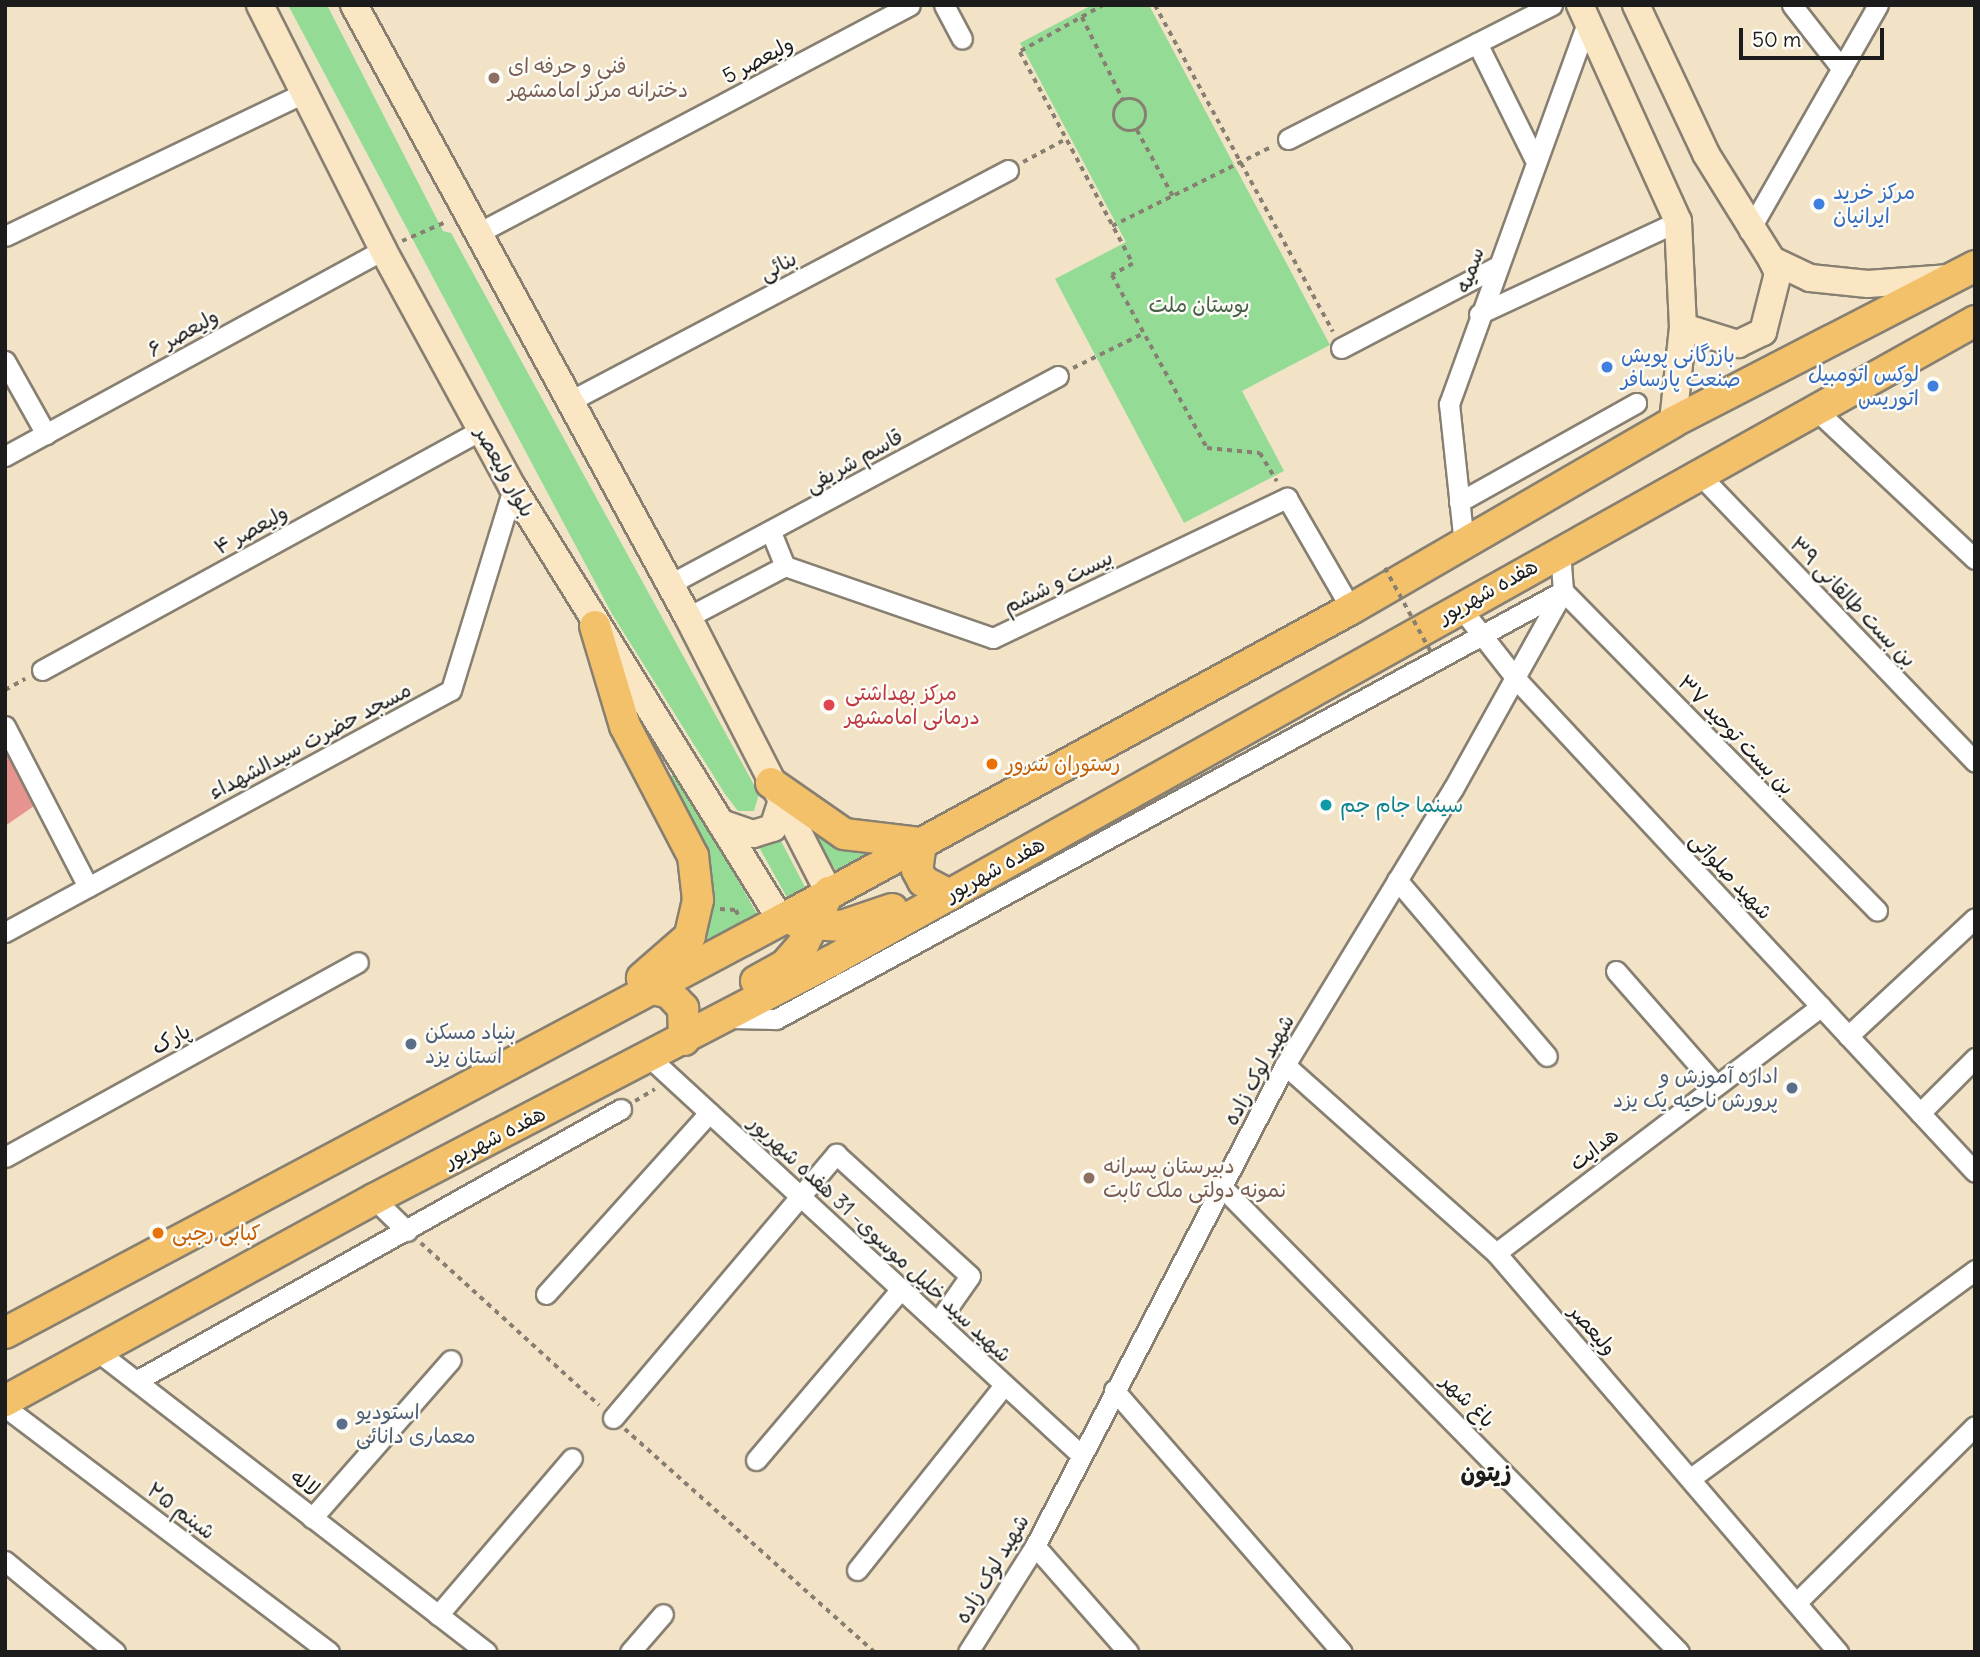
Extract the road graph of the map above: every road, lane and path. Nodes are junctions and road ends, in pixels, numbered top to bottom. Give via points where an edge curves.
1 (260, 5) edge
2 (354, 5) edge
3 (909, 5) edge
4 (944, 5) edge
5 (1104, 5) edge
6 (1155, 5) edge
7 (1552, 5) edge
8 (1636, 5) edge
9 (1792, 5) edge
10 (1878, 5) edge
11 (879, 12) edge
12 (1584, 13) edge
13 (1082, 17) junction
14 (962, 39) dead end
15 (1477, 43) junction
16 (1842, 69) junction
17 (306, 92) junction
18 (1123, 100) junction
19 (1137, 130) junction
20 (1288, 139) joint
21 (1065, 141) junction
22 (1534, 158) junction
23 (1240, 163) junction
24 (1008, 170) joint
25 (1173, 196) junction
26 (1678, 221) junction
27 (472, 222) junction
28 (1112, 226) junction
29 (1749, 231) junction
30 (5, 236) edge
31 (383, 250) junction
32 (1772, 260) junction
33 (1494, 268) junction
34 (1963, 272) edge
35 (1479, 314) junction
36 (1975, 321) edge
37 (1683, 327) junction
38 (1144, 333) junction
39 (1341, 348) joint
40 (5, 361) edge
41 (1058, 376) joint
42 (570, 401) junction
43 (1636, 403) dead end
44 (1815, 409) junction
45 (1673, 422) junction
46 (481, 430) junction
47 (46, 434) junction
48 (5, 456) edge
49 (1698, 473) junction
50 (513, 488) junction
51 (1287, 498) junction
52 (1459, 502) junction
53 (771, 533) junction
54 (1464, 544) junction
55 (1560, 550) junction
56 (1975, 559) edge
57 (785, 566) junction
58 (1385, 568) dead end
59 (670, 584) junction
60 (1563, 591) junction
61 (1460, 607) junction
62 (1351, 609) junction
63 (688, 617) junction
64 (596, 626) junction
65 (1480, 636) junction
66 (1431, 652) dead end
67 (42, 670) dead end
68 (1517, 680) junction
69 (5, 726) edge
70 (1975, 762) edge
71 (777, 792) junction
72 (721, 823) junction
73 (920, 843) junction
74 (1014, 874) junction
75 (1397, 880) junction
76 (88, 887) junction
77 (829, 892) junction
78 (949, 895) junction
79 (1877, 911) dead end
80 (1975, 918) edge
81 (781, 920) junction
82 (815, 925) junction
83 (5, 932) edge
84 (358, 962) dead end
85 (1616, 971) dead end
86 (648, 988) junction
87 (1821, 1006) junction
88 (598, 1016) junction
89 (725, 1017) junction
90 (1849, 1036) junction
91 (684, 1040) junction
92 (1547, 1056) dead end
93 (650, 1058) junction
94 (1975, 1058) edge
95 (1285, 1065) junction
96 (672, 1079) junction
97 (1715, 1084) junction
98 (621, 1109) joint
99 (709, 1113) junction
100 (1920, 1113) junction
101 (5, 1157) edge
102 (1975, 1171) edge
103 (1221, 1186) junction
104 (800, 1196) junction
105 (374, 1199) junction
106 (407, 1231) junction
107 (1496, 1253) junction
108 (1975, 1270) edge
109 (901, 1289) junction
110 (546, 1294) dead end
111 (937, 1323) junction
112 (5, 1333) edge
113 (97, 1351) junction
114 (451, 1360) dead end
115 (136, 1381) junction
116 (1004, 1385) junction
117 (1114, 1390) junction
118 (5, 1401) edge
119 (5, 1407) edge
120 (613, 1418) junction
121 (1975, 1426) edge
122 (1080, 1454) junction
123 (572, 1458) dead end
124 (756, 1460) dead end
125 (1691, 1478) junction
126 (313, 1518) junction
127 (1035, 1546) junction
128 (5, 1561) edge
129 (857, 1570) dead end
130 (1797, 1602) junction
131 (663, 1614) dead end
132 (438, 1615) junction
133 (1833, 1650) edge
134 (115, 1652) edge
135 (329, 1652) edge
136 (486, 1652) edge
137 (630, 1652) edge
138 (874, 1652) edge
139 (968, 1652) edge
140 (1128, 1652) edge
141 (1342, 1652) edge
142 (1679, 1652) edge

1 - 17 main road, بلوار ولیعصر
2 - 27 main road
3 - 11 street, ولیعصر 5
4 - 14 street
5 - 13 path
6 - 23 path
7 - 15 street
8 - 29 main road
9 - 16 street
10 - 16 street
11 - 27 street, ولیعصر 5
12 - 22 street, سمیه
12 - 26 main road
13 - 18 path
13 - 21 path via 1020,52
15 - 20 street
15 - 22 street
16 - 29 street
17 - 30 street
17 - 31 main road, بلوار ولیعصر
18 - 19 path via 1114,117 1118,126
18 - 19 path via 1142,103 1147,113
19 - 25 path
20 - 23 path
21 - 24 path
21 - 28 path
22 - 33 street, سمیه
23 - 25 path
23 - 39 path
24 - 42 street, بنائی
25 - 28 path
26 - 35 street
26 - 37 main road
27 - 31 path
27 - 42 main road
28 - 38 path via 1133,264 1112,275
29 - 32 main road
31 - 46 main road, بلوار ولیعصر
31 - 47 street, ولیعصر ۶
32 - 34 main road via 1810,278 1856,282
32 - 37 main road via 1778,273 1763,332 1738,344
33 - 35 street, سمیه
33 - 39 street
34 - 45 main road
35 - 52 street, سمیه via 1449,404
36 - 44 main road, هفده شهریور
37 - 45 main road
38 - 41 path
38 - 51 path via 1207,448 1260,453
40 - 47 street
41 - 53 street, قاسم شریفی
42 - 59 main road
43 - 52 street
44 - 49 main road, هفده شهریور
44 - 56 street
45 - 54 main road
46 - 50 main road, بلوار ولیعصر
46 - 67 street, ولیعصر ۴
47 - 48 street, ولیعصر ۶
49 - 55 main road, هفده شهریور
49 - 70 street, بن‌ بست طالقانی ۳۹
50 - 64 main road, بلوار ولیعصر
50 - 76 street, مسجد حضرت سیدالشهداء via 451,690
51 - 57 street, بیست و ششم via 993,638
51 - 62 street
52 - 54 street, سمیه
53 - 57 street
53 - 59 street, قاسم شریفی
54 - 62 main road
55 - 60 street
55 - 61 main road, هفده شهریور
57 - 63 street
58 - 66 path, bridge
59 - 63 main road
60 - 65 street
60 - 68 street, شهید لوک زاده
60 - 79 street, بن بست توحید ۳۷
61 - 65 street, شهید صلواتی
61 - 74 main road, هفده شهریور
62 - 73 main road
63 - 71 main road
64 - 72 main road, بلوار ولیعصر
64 - 88 main road via 625,726 693,856 698,900 690,936
65 - 68 street, شهید صلواتی
65 - 74 street
68 - 75 street, شهید لوک زاده
68 - 87 street, شهید صلواتی
69 - 76 street
71 - 72 main road via 773,828 753,834
71 - 73 main road via 844,834
71 - 77 main road
72 - 81 main road, بلوار ولیعصر
73 - 77 main road
73 - 78 main road via 917,870 923,881
74 - 78 main road, هفده شهریور
74 - 89 street via 776,1019
75 - 92 street
75 - 95 street, شهید لوک زاده
76 - 83 street, مسجد حضرت سیدالشهداء
77 - 81 main road
77 - 82 main road
78 - 82 main road via 915,899 867,921
78 - 89 main road, هفده شهریور
80 - 90 street
81 - 82 main road
81 - 86 main road
82 - 91 main road via 785,965 713,1005
84 - 101 street, پارک
85 - 97 street
86 - 88 main road
86 - 91 main road via 668,993 683,1008
87 - 90 street, شهید صلواتی
87 - 97 street, هدایت
88 - 112 main road
89 - 91 main road, هفده شهریور
90 - 100 street, شهید صلواتی
91 - 93 main road, هفده شهریور
93 - 96 street, شهید سید خلیل موسوی- 31 هفده شهریور
93 - 105 main road, هفده شهریور
94 - 100 street
95 - 103 street, شهید لوک زاده
95 - 107 street, ولیعصر
96 - 98 path
96 - 99 street, شهید سید خلیل موسوی- 31 هفده شهریور
97 - 107 street, هدایت
98 - 106 street
99 - 104 street, شهید سید خلیل موسوی- 31 هفده شهریور
99 - 110 street
100 - 102 street, شهید صلواتی
103 - 117 street, شهید لوک زاده
103 - 142 street, باغ شهر
104 - 109 street, شهید سید خلیل موسوی- 31 هفده شهریور
104 - 111 street via 836,1154 970,1276
104 - 120 street
105 - 106 street
105 - 113 main road, هفده شهریور
106 - 115 street
106 - 120 path
107 - 125 street, ولیعصر
108 - 125 street
109 - 111 street, شهید سید خلیل موسوی- 31 هفده شهریور
109 - 124 street
111 - 116 street, شهید سید خلیل موسوی- 31 هفده شهریور
113 - 115 street, لاله
113 - 118 main road, هفده شهریور
114 - 126 street
115 - 126 street, لاله
116 - 122 street, شهید سید خلیل موسوی- 31 هفده شهریور
116 - 129 street
117 - 122 street, شهید لوک زاده
117 - 141 street
119 - 135 street, شبنم ۲۵
120 - 138 path
121 - 130 street
122 - 127 street, شهید لوک زاده
123 - 132 street
125 - 130 street, ولیعصر
126 - 132 street, لاله
127 - 139 street, شهید لوک زاده
127 - 140 street
128 - 134 street
130 - 133 street, ولیعصر
131 - 137 street
132 - 136 street, لاله

